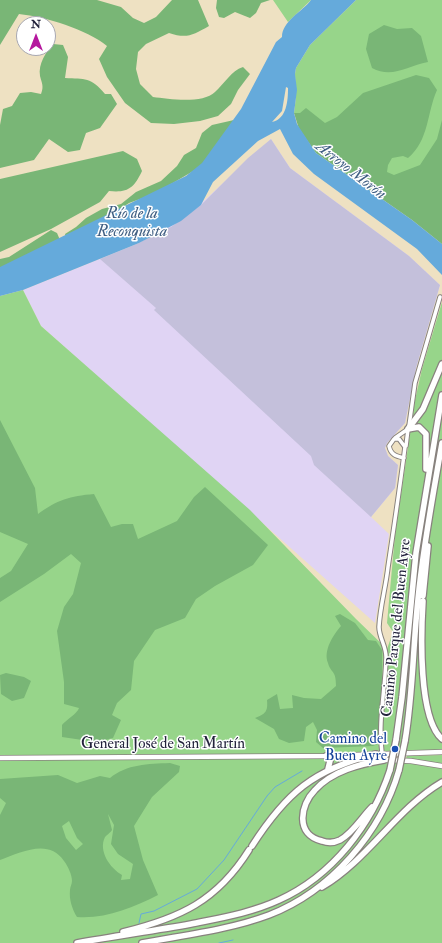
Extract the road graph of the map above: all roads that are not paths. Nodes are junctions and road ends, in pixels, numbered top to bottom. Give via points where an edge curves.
1 (440, 297) dead end
2 (442, 364) edge
3 (442, 395) edge
4 (408, 429) junction
5 (394, 439) junction
6 (442, 443) edge
7 (405, 447) junction
8 (404, 458) junction
9 (425, 493) junction
10 (431, 503) junction
11 (442, 739) edge
12 (442, 752) edge
13 (379, 753) junction
14 (326, 756) junction
15 (0, 758) edge
16 (355, 759) junction
17 (384, 760) junction
18 (442, 766) edge
19 (328, 770) junction
20 (442, 782) edge
21 (376, 802) junction
22 (305, 897) junction
23 (80, 942) edge
24 (142, 943) edge

1 - 4 street via 415,383
2 - 4 highway via 423,409
3 - 9 highway, Camino Parque del Buen Ayre
4 - 5 street
4 - 7 street
4 - 9 highway via 419,427 427,437
5 - 7 street via 399,439
5 - 8 street via 390,450 395,456
6 - 10 highway, Camino Parque del Buen Ayre
7 - 8 street
8 - 13 street via 379,628 386,651
9 - 21 highway, Camino Parque del Buen Ayre, bridge via 396,740 390,770
10 - 11 highway via 421,642 424,680 432,725
10 - 22 highway, Camino Parque del Buen Ayre, bridge via 418,593 409,710 399,770 383,809 362,843 332,875
12 - 13 main road, General José de San Martín
13 - 14 main road, General José de San Martín
13 - 16 highway
14 - 15 main road, General José de San Martín
14 - 16 main road, General José de San Martín
14 - 19 highway via 330,761
16 - 17 main road, General José de San Martín
16 - 19 highway
17 - 18 main road, General José de San Martín
17 - 21 highway via 355,767 324,782 314,791 303,808 303,824 316,840 337,841 345,836
19 - 23 highway via 293,793 267,822 227,881 208,897 190,909 157,923
20 - 22 highway via 416,802 348,868
21 - 23 highway, Camino Parque del Buen Ayre via 355,838 334,861 305,885 279,900 227,916
22 - 24 highway, Camino Parque del Buen Ayre via 287,907 246,922

